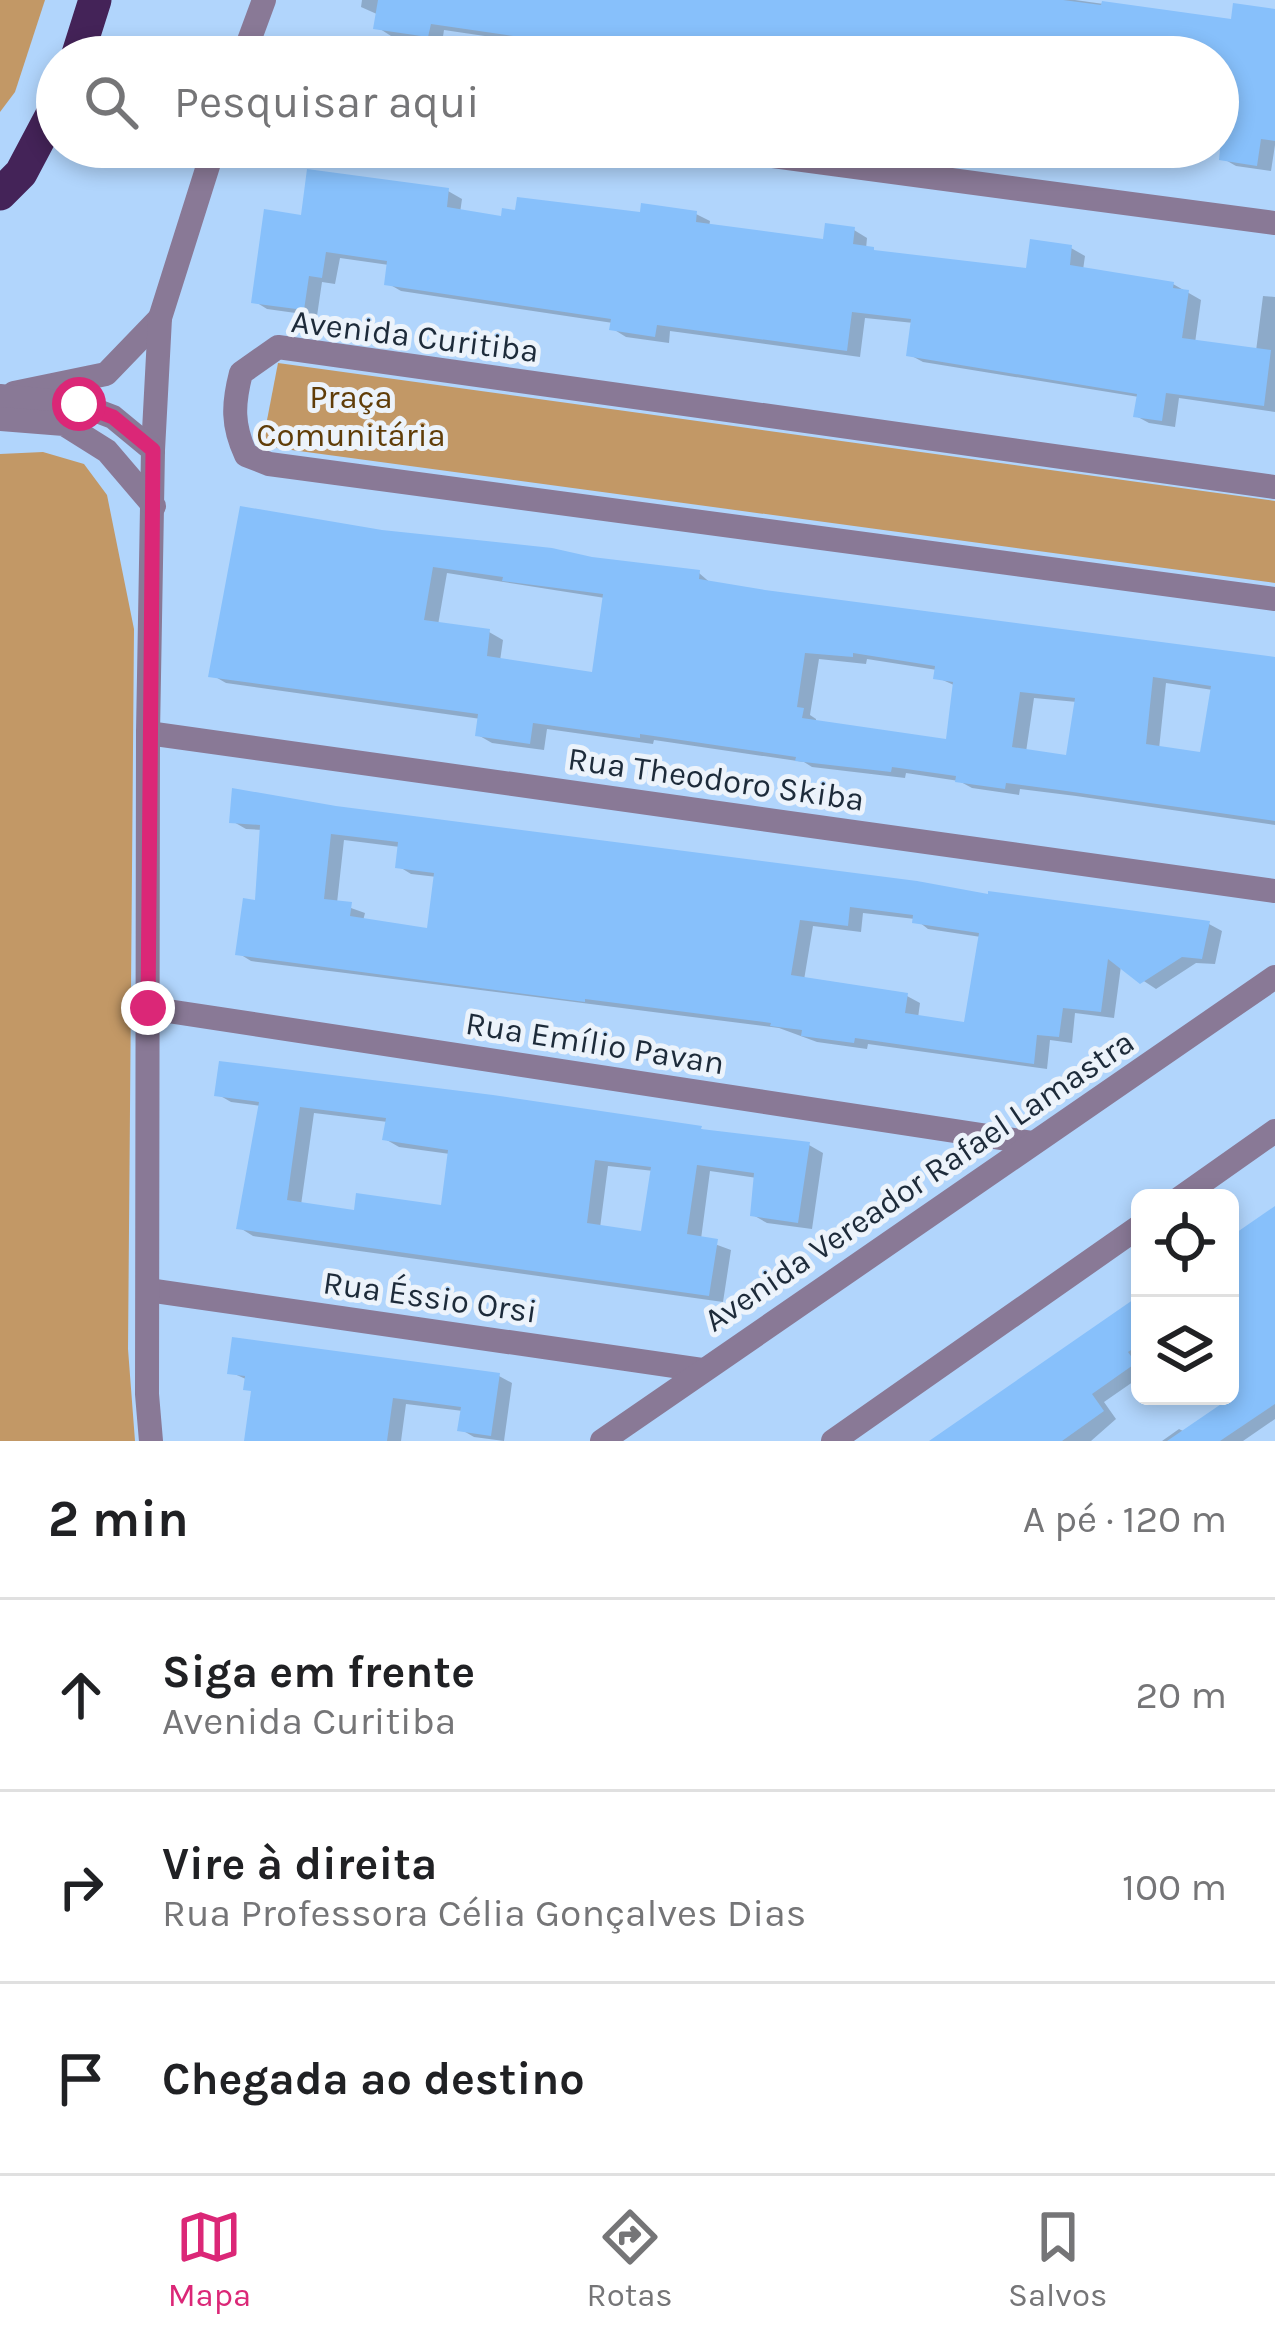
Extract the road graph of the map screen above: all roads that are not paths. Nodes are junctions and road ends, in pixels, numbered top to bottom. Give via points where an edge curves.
1 (95, 0) edge
2 (264, 0) edge
3 (84, 36) edge
4 (251, 36) edge
5 (36, 145) edge
6 (207, 168) edge
7 (862, 168) edge
8 (0, 194) edge
9 (1275, 223) edge
10 (160, 318) junction
11 (0, 395) edge
12 (0, 419) edge
13 (153, 450) junction
14 (1275, 487) edge
15 (154, 506) junction
16 (1275, 599) edge
17 (148, 733) junction
18 (1275, 891) edge
19 (1275, 977) edge
20 (148, 1008) junction
21 (1275, 1131) edge
22 (1033, 1143) junction
23 (1193, 1189) edge
24 (1131, 1232) edge
25 (148, 1290) junction
26 (703, 1370) junction
27 (151, 1441) edge
28 (602, 1441) edge
29 (833, 1441) edge

1 - 3 highway
2 - 4 street
5 - 8 highway
6 - 10 street
7 - 9 street
10 - 11 street via 106,374
10 - 13 street
11 - 13 street via 79,404 113,417
12 - 15 street via 64,424 107,451
13 - 15 street
14 - 16 street, Avenida Curitiba via 278,347 241,373 234,401 245,455 269,464
15 - 17 street
17 - 18 street, Rua Theodoro Skiba
17 - 20 street
19 - 22 street, Avenida Vereador Rafael Lamastra
20 - 22 street, Rua Emílio Pavan
20 - 25 street
21 - 23 street
22 - 26 street, Avenida Vereador Rafael Lamastra
24 - 29 street
25 - 26 street, Rua Éssio Orsi
25 - 27 street
26 - 28 street, Avenida Vereador Rafael Lamastra

